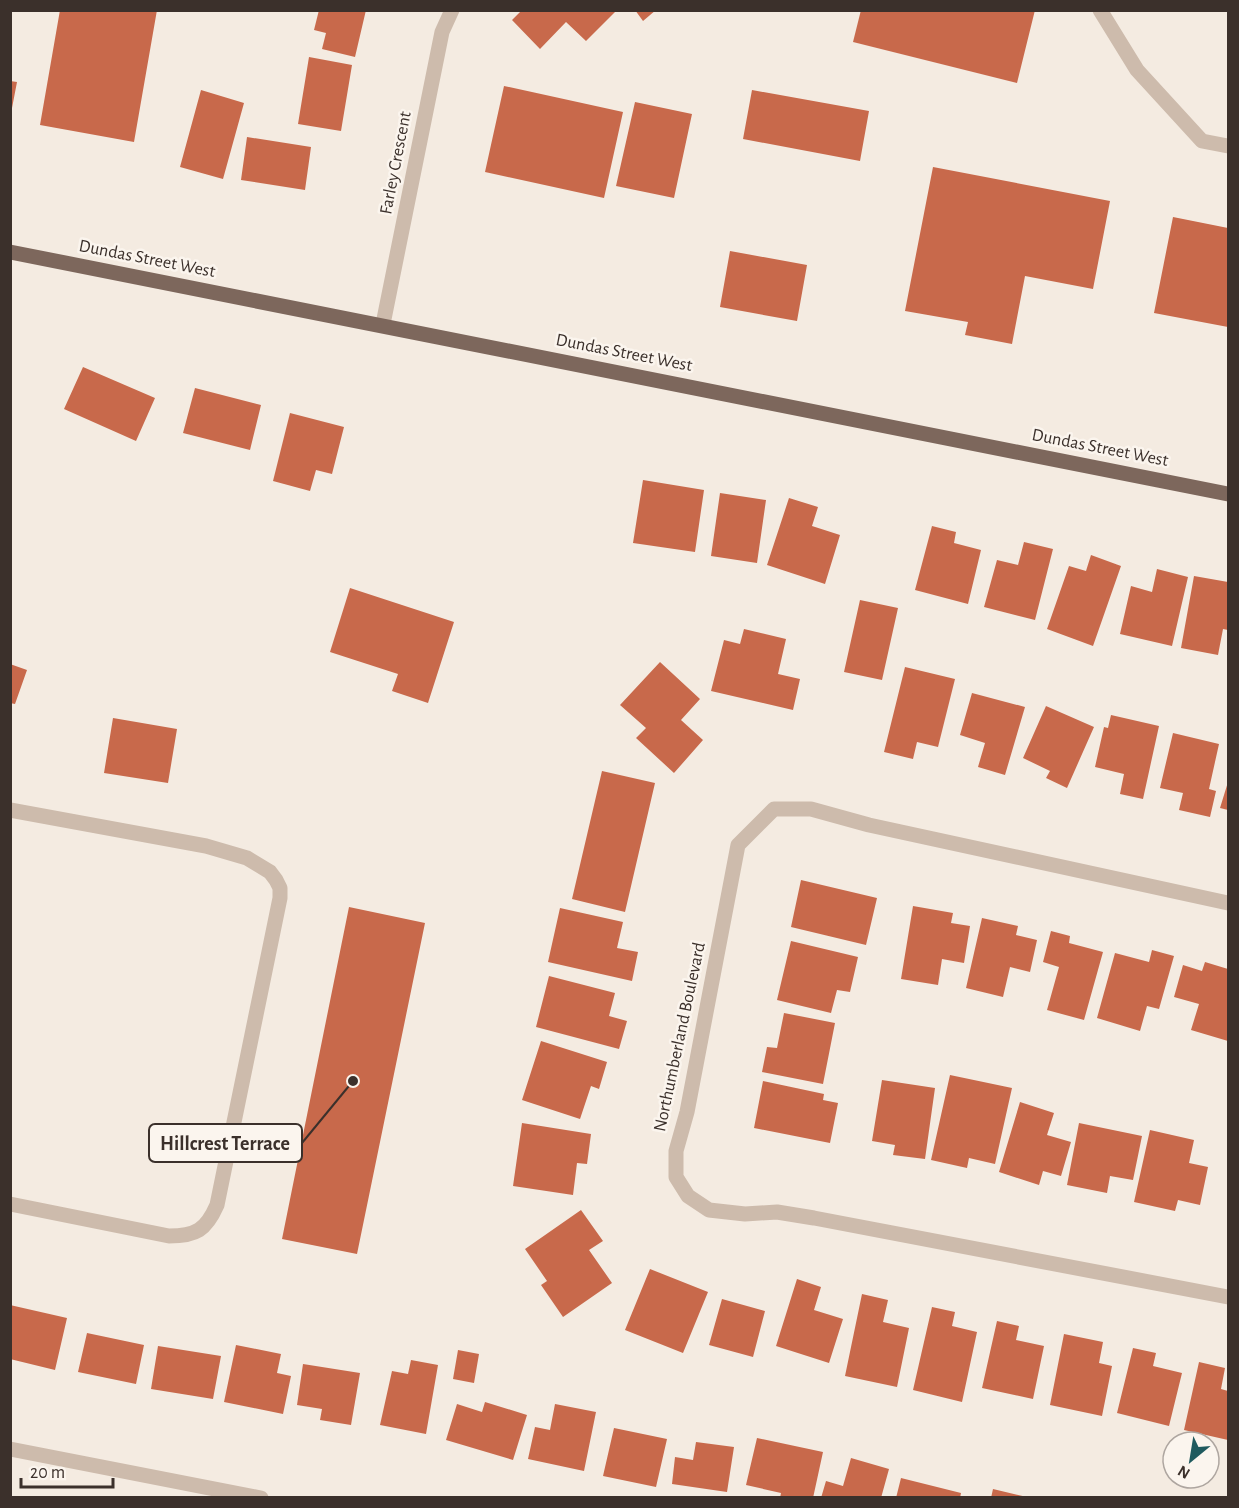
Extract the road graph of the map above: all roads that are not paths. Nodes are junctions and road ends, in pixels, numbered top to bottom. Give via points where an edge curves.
1 (452, 10) edge
2 (1100, 10) edge
3 (1228, 146) edge
4 (10, 252) edge
5 (383, 324) junction
6 (1228, 494) edge
7 (10, 810) edge
8 (1228, 903) edge
9 (10, 1204) edge
10 (1228, 1297) edge
11 (10, 1449) edge
12 (261, 1497) edge

1 - 5 street, Farley Crescent via 442,32
2 - 3 street via 1137,70 1202,141
4 - 5 main road, Dundas Street West
5 - 6 main road, Dundas Street West
7 - 9 street via 206,846 247,858 270,872 280,888 280,898 217,1205 206,1224 191,1235 169,1236
8 - 10 street, Northumberland Boulevard via 811,809 774,809 738,845 687,1112 676,1151 676,1177 687,1196 709,1210 777,1212 814,1218
11 - 12 street

